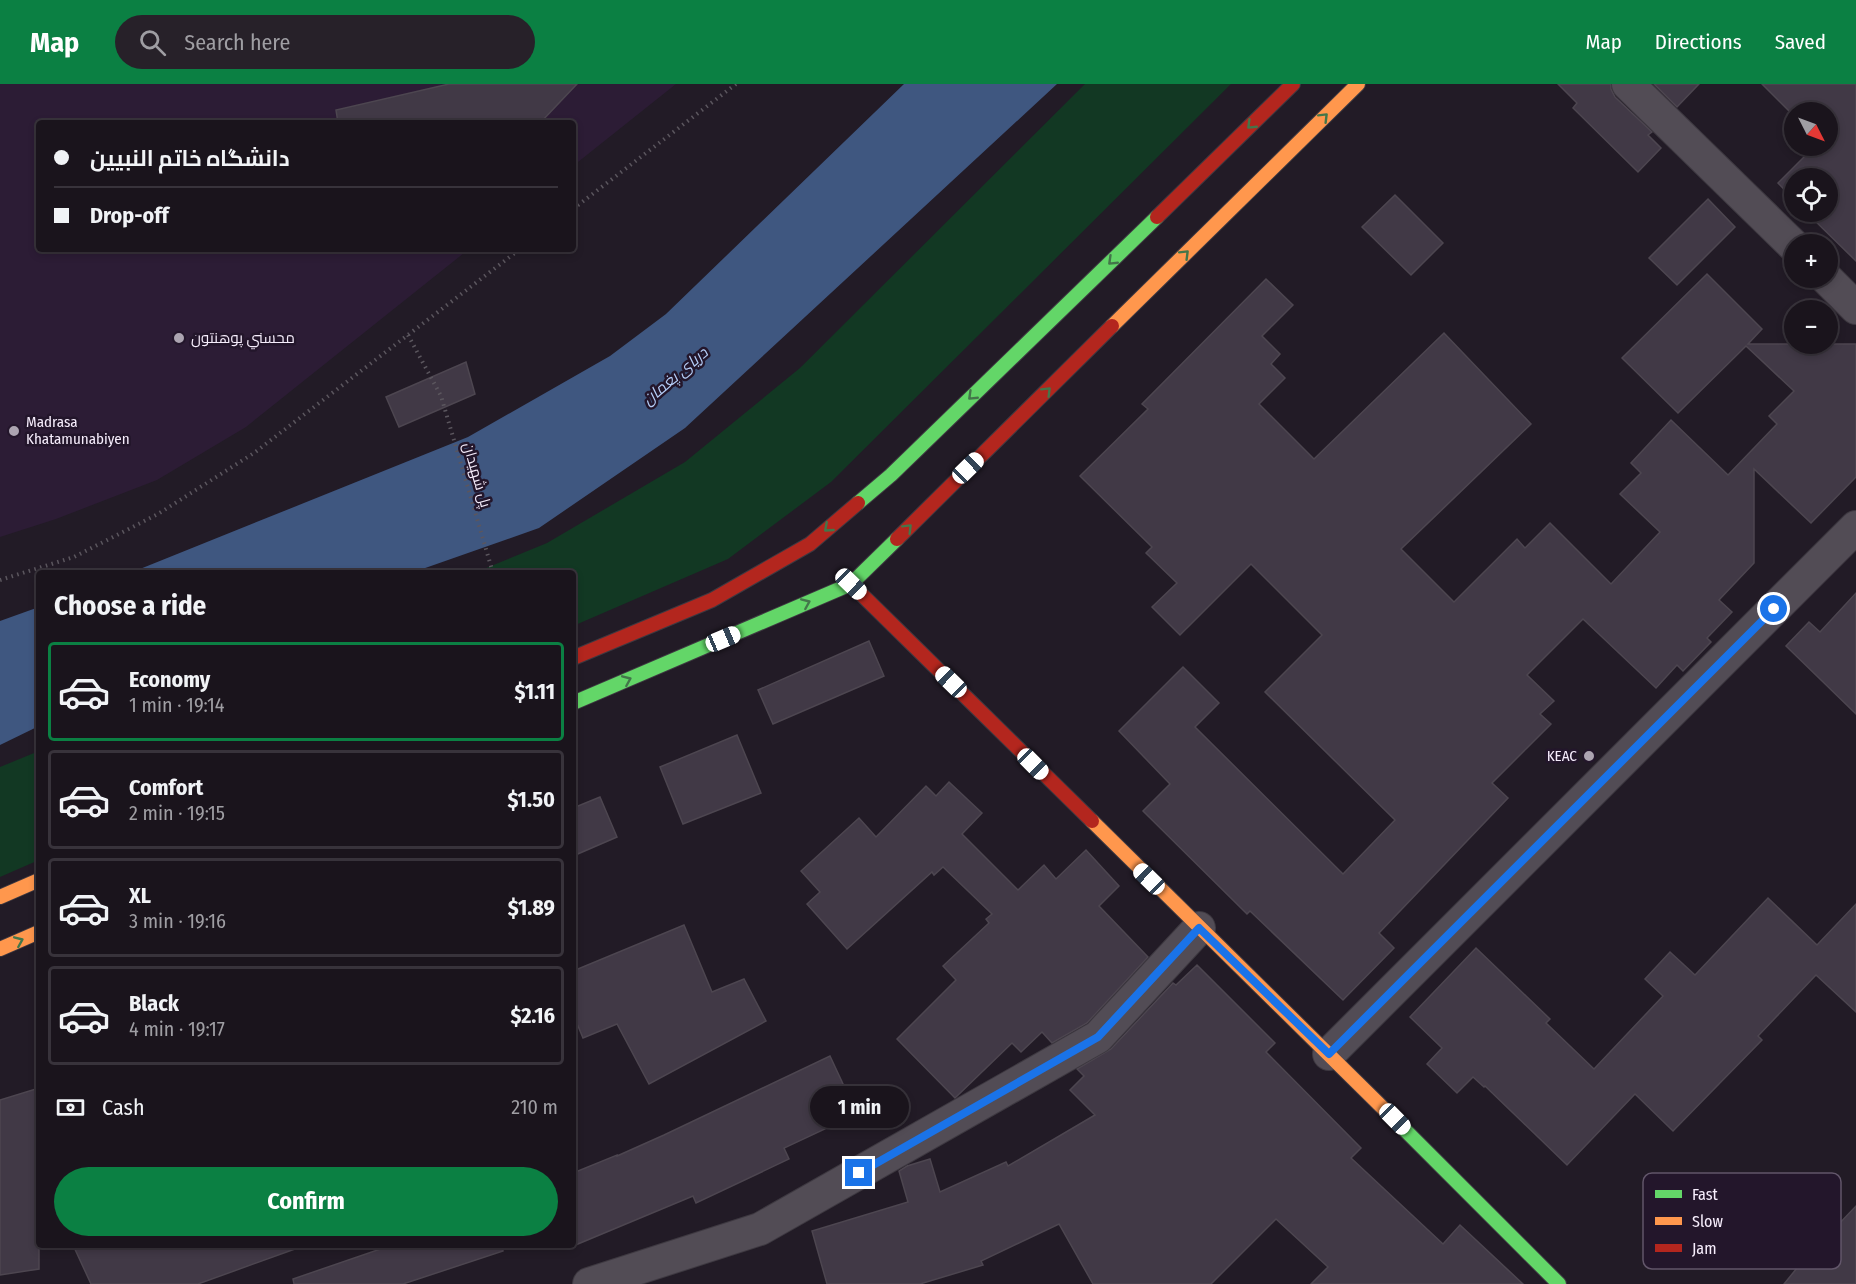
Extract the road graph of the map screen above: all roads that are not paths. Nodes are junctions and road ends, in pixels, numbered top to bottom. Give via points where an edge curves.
1 (1293, 84) edge
2 (1358, 84) edge
3 (1628, 84) edge
4 (1784, 236) edge
5 (1836, 288) edge
6 (1856, 308) edge
7 (1856, 527) edge
8 (851, 584) junction
9 (576, 657) edge
10 (576, 702) edge
11 (36, 881) edge
12 (0, 897) edge
13 (1199, 928) junction
14 (36, 933) edge
15 (0, 949) edge
16 (1329, 1054) junction
17 (588, 1284) edge
18 (1559, 1284) edge

1 -> 9 main road via 891,475 810,544 712,600
8 -> 2 main road
3 - 4 street
5 - 6 street
7 - 16 street
10 -> 8 main road
8 - 13 main road
11 - 12 main road
13 - 16 main road
13 - 17 street via 1098,1037 760,1230
15 -> 14 main road
16 - 18 main road

